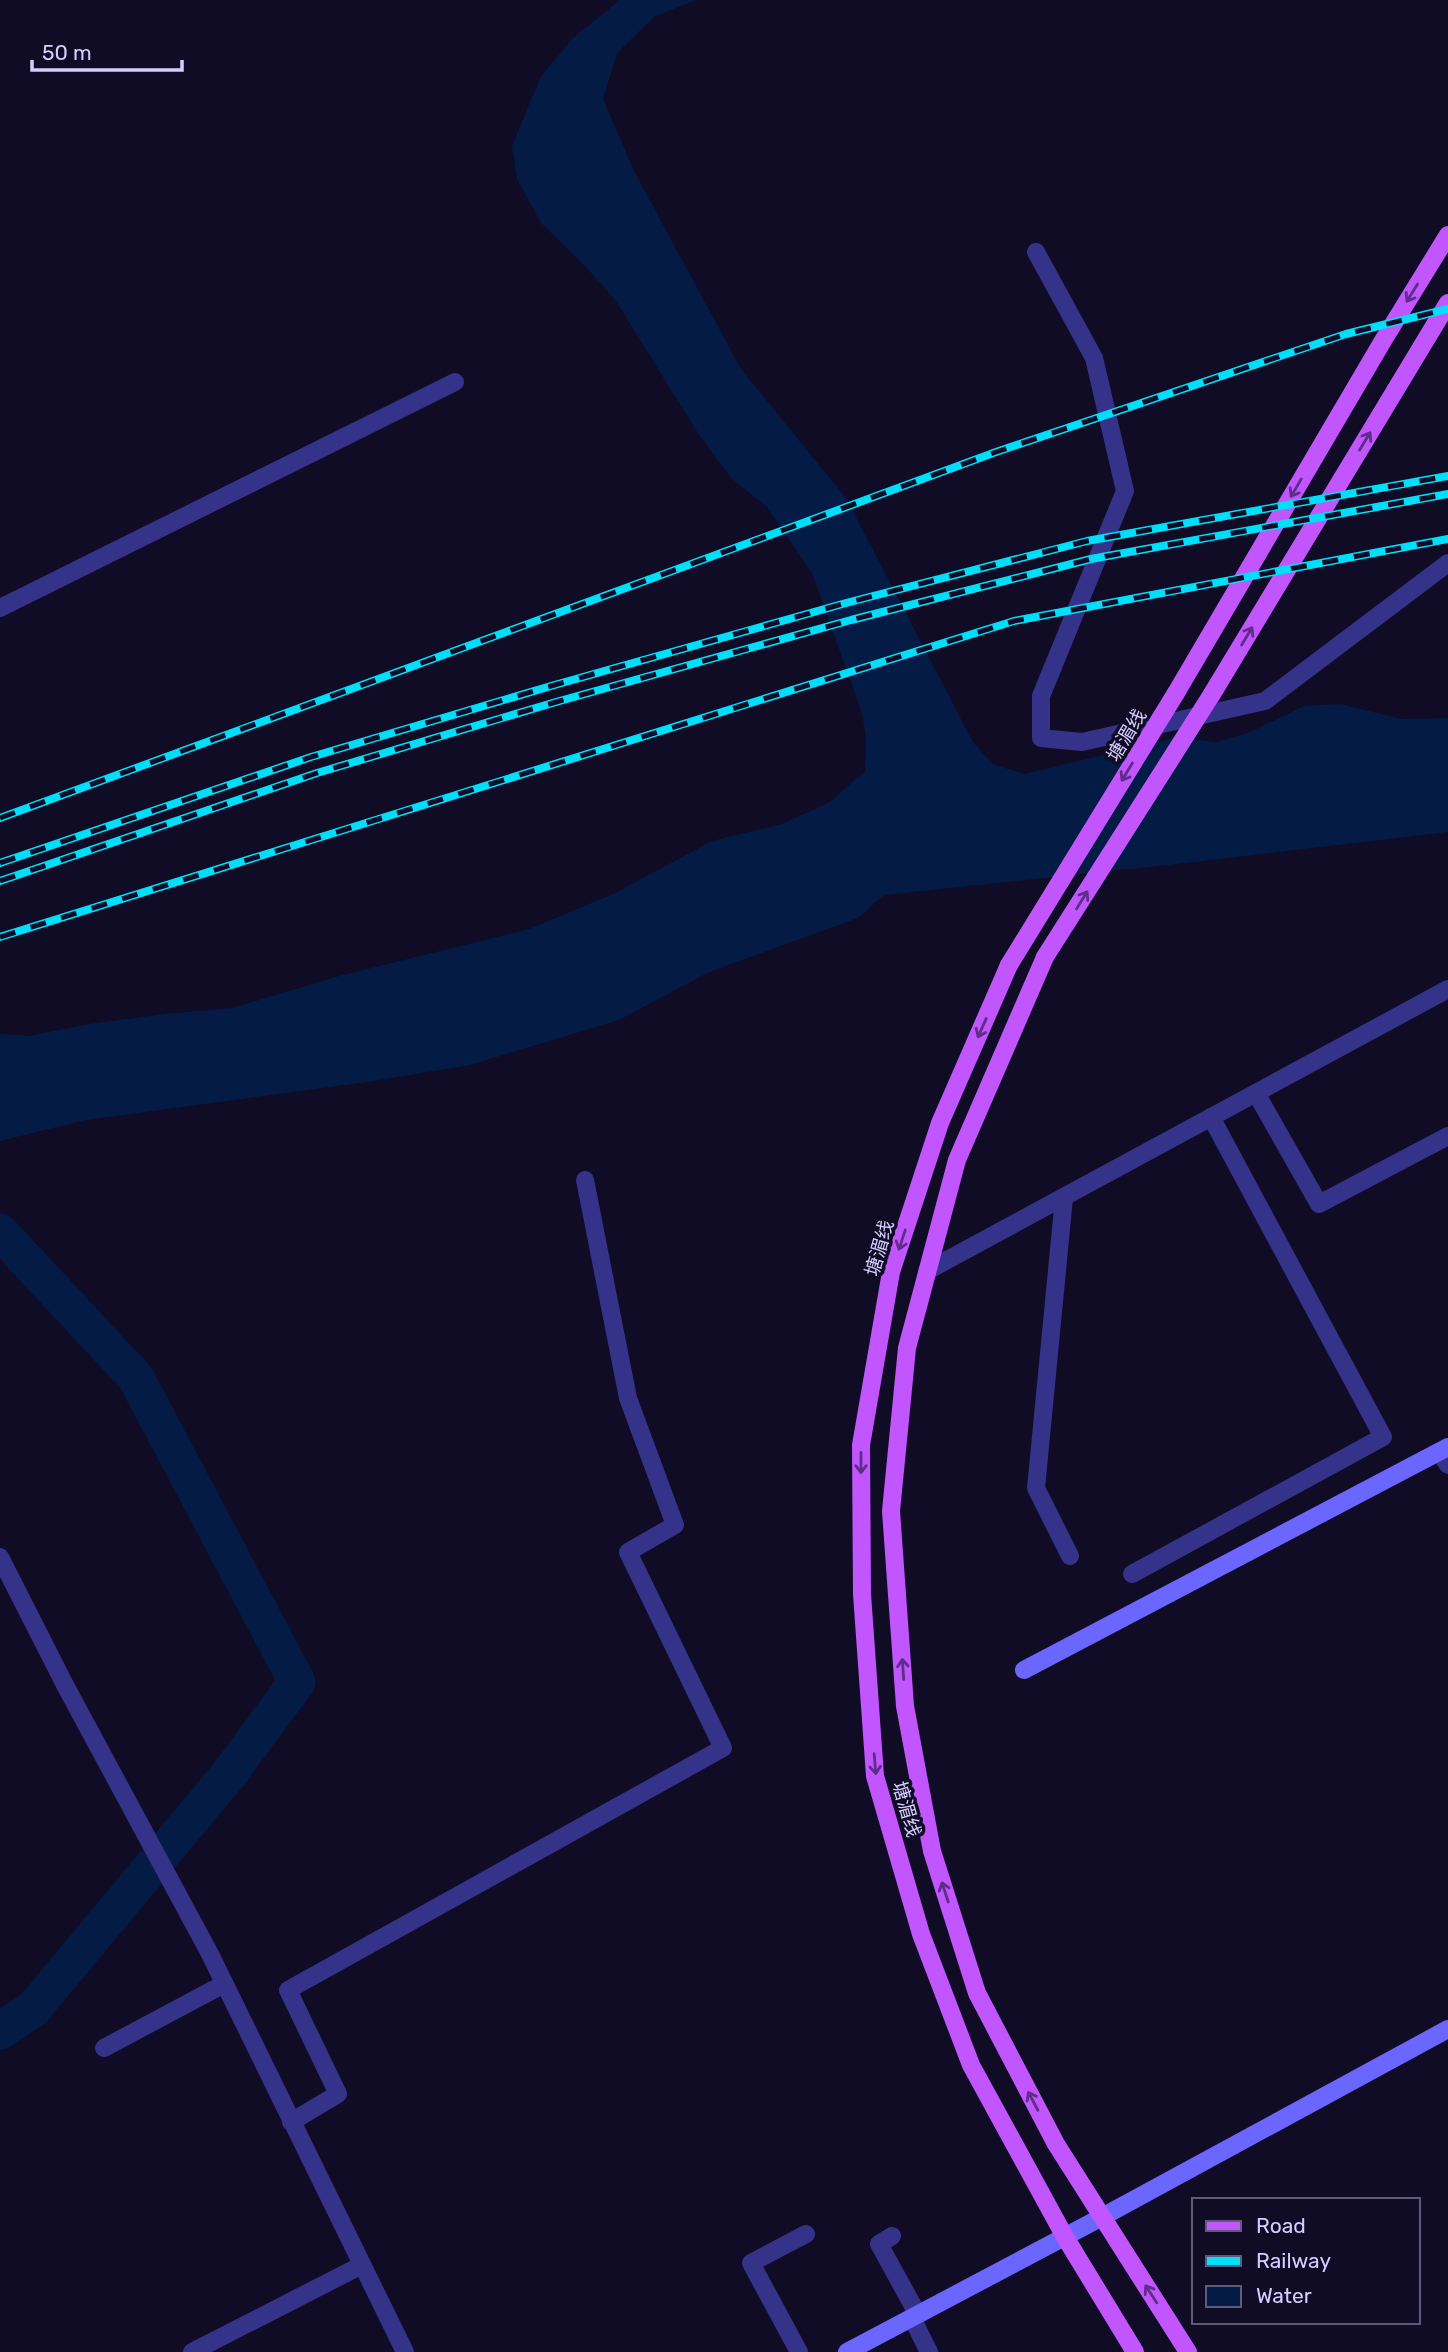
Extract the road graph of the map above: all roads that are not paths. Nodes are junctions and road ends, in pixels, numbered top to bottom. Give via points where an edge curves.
1 (1448, 235) edge
2 (1036, 252) dead end
3 (1448, 303) edge
4 (455, 382) dead end
5 (1448, 563) edge
6 (0, 608) edge
7 (1448, 989) edge
8 (1256, 1093) junction
9 (1211, 1117) junction
10 (1448, 1136) edge
11 (585, 1180) dead end
12 (1064, 1198) junction
13 (927, 1271) junction
14 (1445, 1455) edge
15 (1070, 1556) dead end
16 (0, 1557) edge
17 (1132, 1574) dead end
18 (1024, 1670) dead end
19 (225, 1984) junction
20 (1448, 2029) edge
21 (104, 2048) dead end
22 (291, 2122) junction
23 (1102, 2217) junction
24 (806, 2234) dead end
25 (892, 2236) dead end
26 (1065, 2237) junction
27 (362, 2265) junction
28 (915, 2316) junction
29 (200, 2350) edge
30 (405, 2352) edge
31 (799, 2352) edge
32 (847, 2352) edge
33 (929, 2352) edge
34 (1135, 2352) edge
35 (1188, 2352) edge

1 -> 26 main road, 塘湄线, bridge via 1009,965 940,1123 891,1272 861,1445 862,1594 876,1776 921,1934 971,2065
2 - 5 street via 1094,358 1125,491 1041,696 1041,738 1082,742 1265,701
13 -> 3 main road, bridge via 957,1160 1045,957 1212,694
4 - 6 street
7 - 8 street
8 - 9 street
8 - 10 street via 1319,1204
9 - 12 street
9 - 17 street via 1383,1437
11 - 22 street via 628,1398 675,1525 628,1552 723,1748 288,1990 338,2094
12 - 13 street
12 - 15 street via 1035,1488
23 -> 13 main road via 1056,2144 977,1993 929,1838 905,1706 891,1511 907,1348
14 - 18 street
16 - 19 street
19 - 21 street
19 - 22 street
20 - 23 street
22 - 27 street
23 - 26 street
35 -> 23 main road
24 - 31 street via 751,2263
25 - 28 street via 879,2244
26 - 28 street
26 - 34 main road, 塘湄线
27 - 29 street
27 - 30 street
28 - 32 street
28 - 33 street

